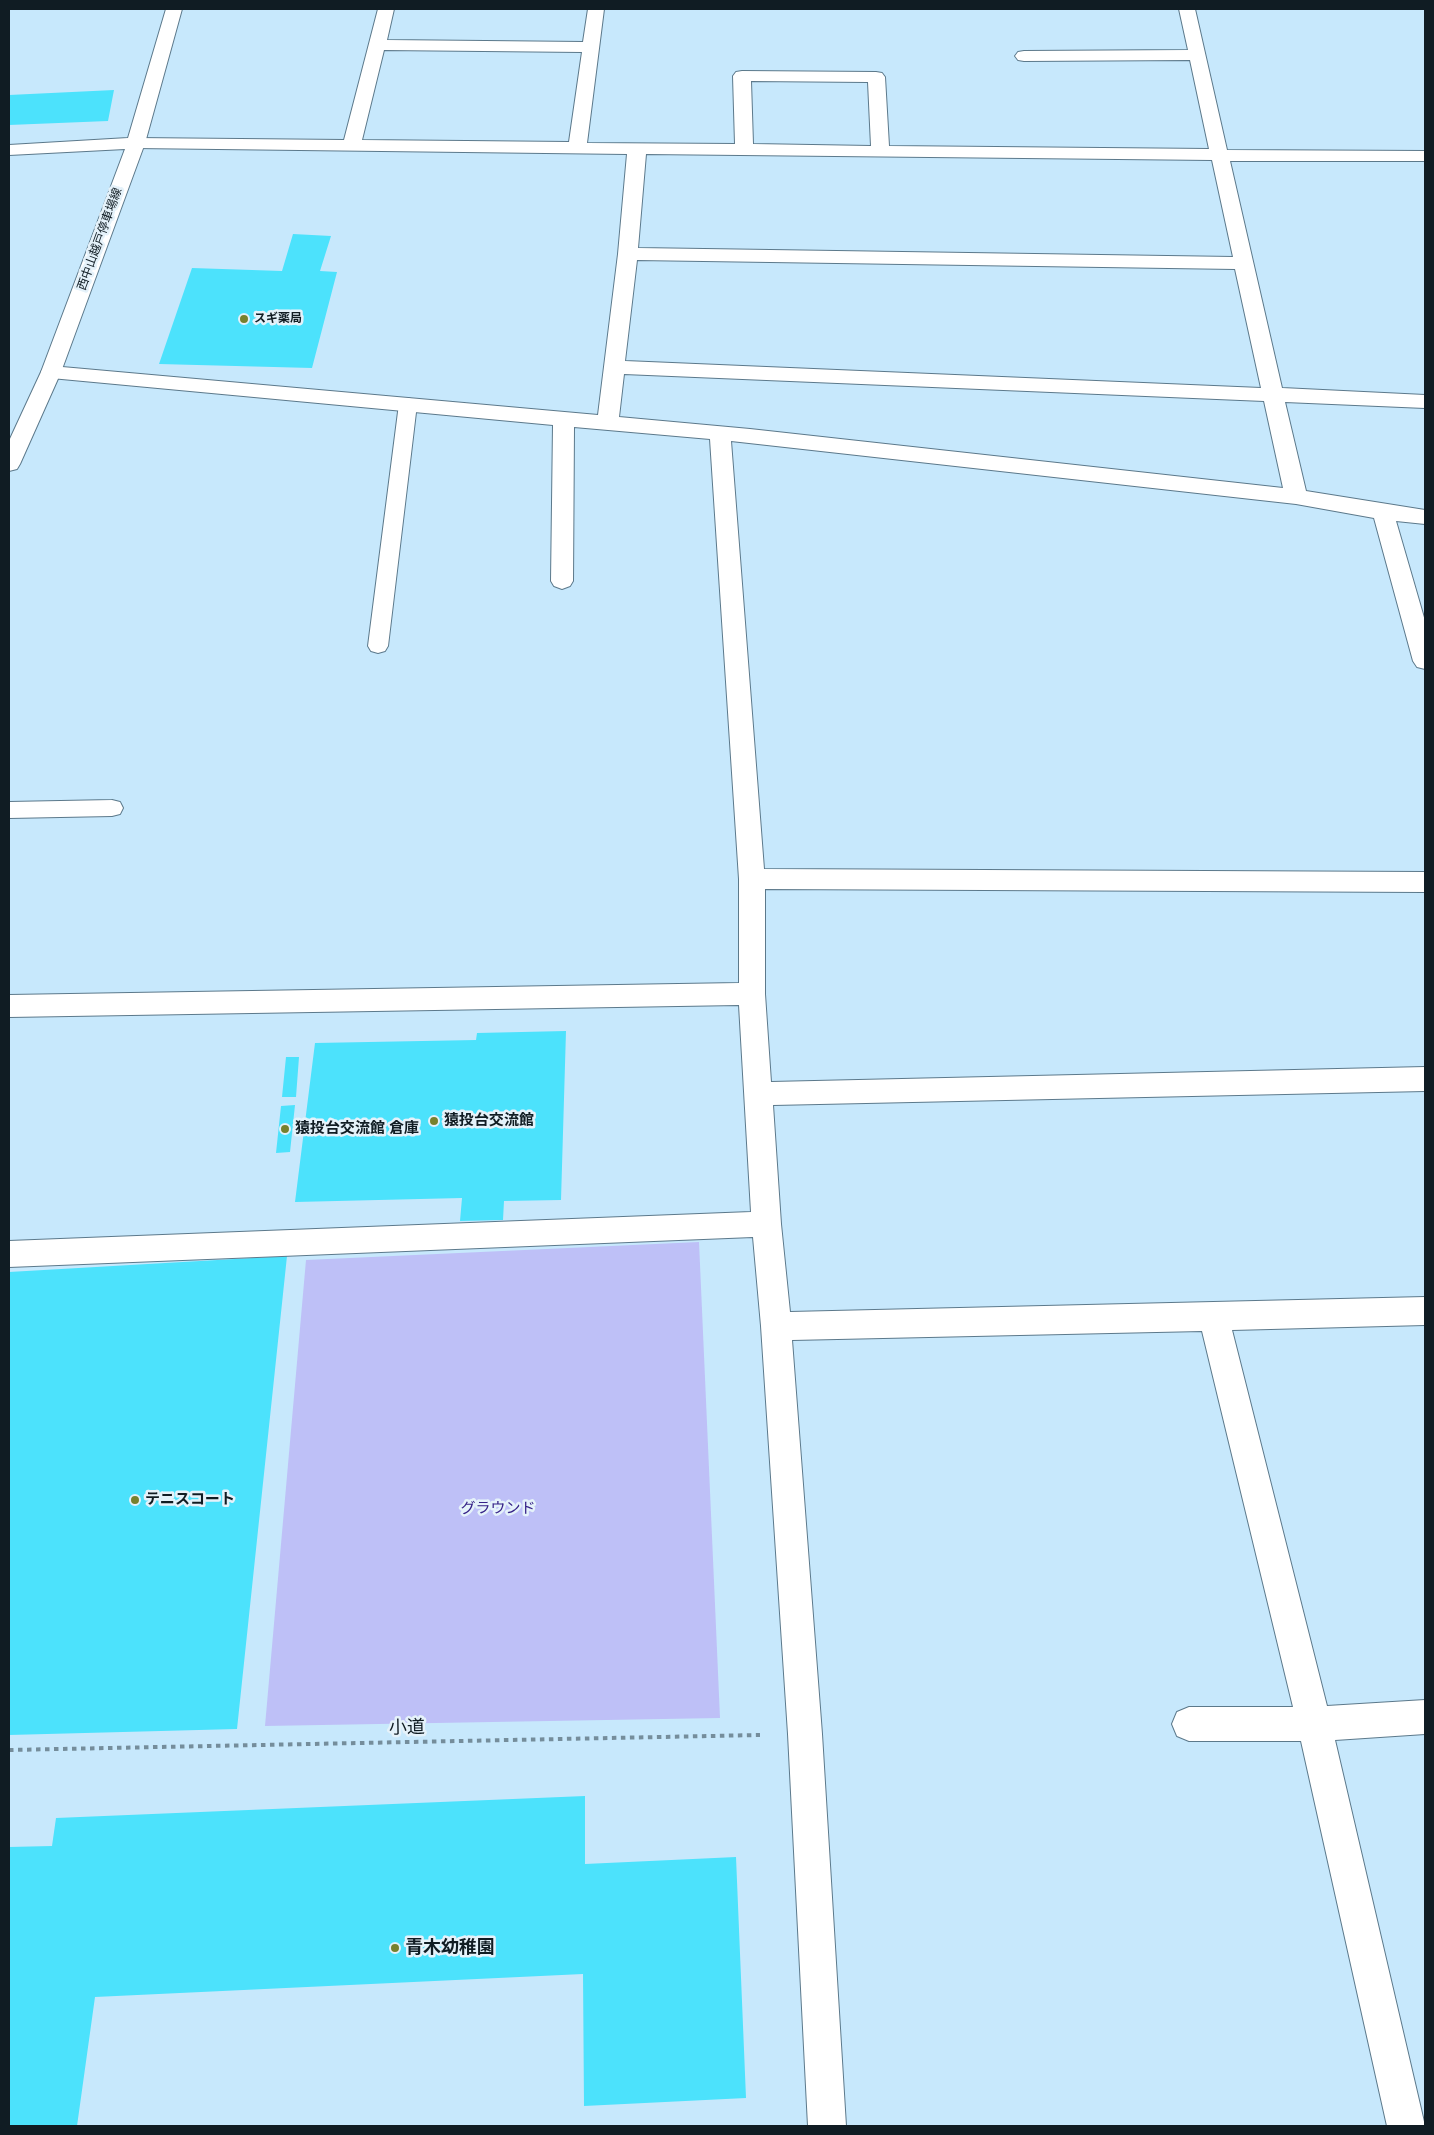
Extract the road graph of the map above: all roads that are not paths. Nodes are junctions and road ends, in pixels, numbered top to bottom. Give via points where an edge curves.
1 (174, 9) edge
2 (386, 9) edge
3 (596, 9) edge
4 (1187, 9) edge
5 (377, 45) junction
6 (591, 47) junction
7 (1198, 55) junction
8 (1024, 56) dead end
9 (136, 142) junction
10 (352, 145) junction
11 (577, 148) junction
12 (637, 149) junction
13 (9, 150) edge
14 (744, 150) junction
15 (880, 152) junction
16 (1221, 155) junction
17 (1425, 156) edge
18 (628, 254) junction
19 (1245, 263) junction
20 (615, 367) junction
21 (51, 372) junction
22 (1273, 393) junction
23 (1425, 400) edge
24 (408, 404) junction
25 (564, 418) junction
26 (608, 422) junction
27 (720, 434) junction
28 (9, 464) edge
29 (1296, 497) junction
30 (1382, 512) junction
31 (1425, 517) edge
32 (562, 581) dead end
33 (378, 646) dead end
34 (1425, 661) edge
35 (112, 808) dead end
36 (9, 810) edge
37 (752, 879) junction
38 (1425, 882) edge
39 (752, 994) junction
40 (9, 1006) edge
41 (1425, 1080) edge
42 (758, 1094) junction
43 (766, 1224) junction
44 (9, 1254) edge
45 (1425, 1311) edge
46 (1214, 1318) junction
47 (776, 1326) junction
48 (1425, 1717) edge
49 (1189, 1724) dead end
50 (1314, 1724) junction
51 (827, 2126) edge
52 (1406, 2126) edge

1 - 9 street, 西中山越戸停車場線
2 - 5 street
3 - 6 street
4 - 7 street
5 - 6 street
5 - 10 street
6 - 11 street
7 - 8 street
7 - 16 street
9 - 10 street
9 - 13 street
9 - 21 street, 西中山越戸停車場線
10 - 11 street
11 - 12 street
12 - 14 street
12 - 18 street
14 - 15 street
14 - 15 street via 742,76 876,77
15 - 16 street
16 - 17 street
16 - 19 street
18 - 19 street
18 - 20 street
19 - 22 street
20 - 22 street
20 - 26 street
21 - 24 street
21 - 28 street, 西中山越戸停車場線
22 - 23 street
22 - 29 street
24 - 25 street
24 - 33 lane
25 - 26 street
25 - 32 street
26 - 27 street
27 - 29 street
27 - 37 street
29 - 30 street
30 - 31 street
30 - 34 street
35 - 36 lane
37 - 38 street
37 - 39 street
39 - 40 street
39 - 42 street
41 - 42 street
42 - 43 street
43 - 44 street
43 - 47 street
45 - 46 street
46 - 47 street
46 - 50 street
47 - 51 street via 805,1734
48 - 50 street
49 - 50 street
50 - 52 street

